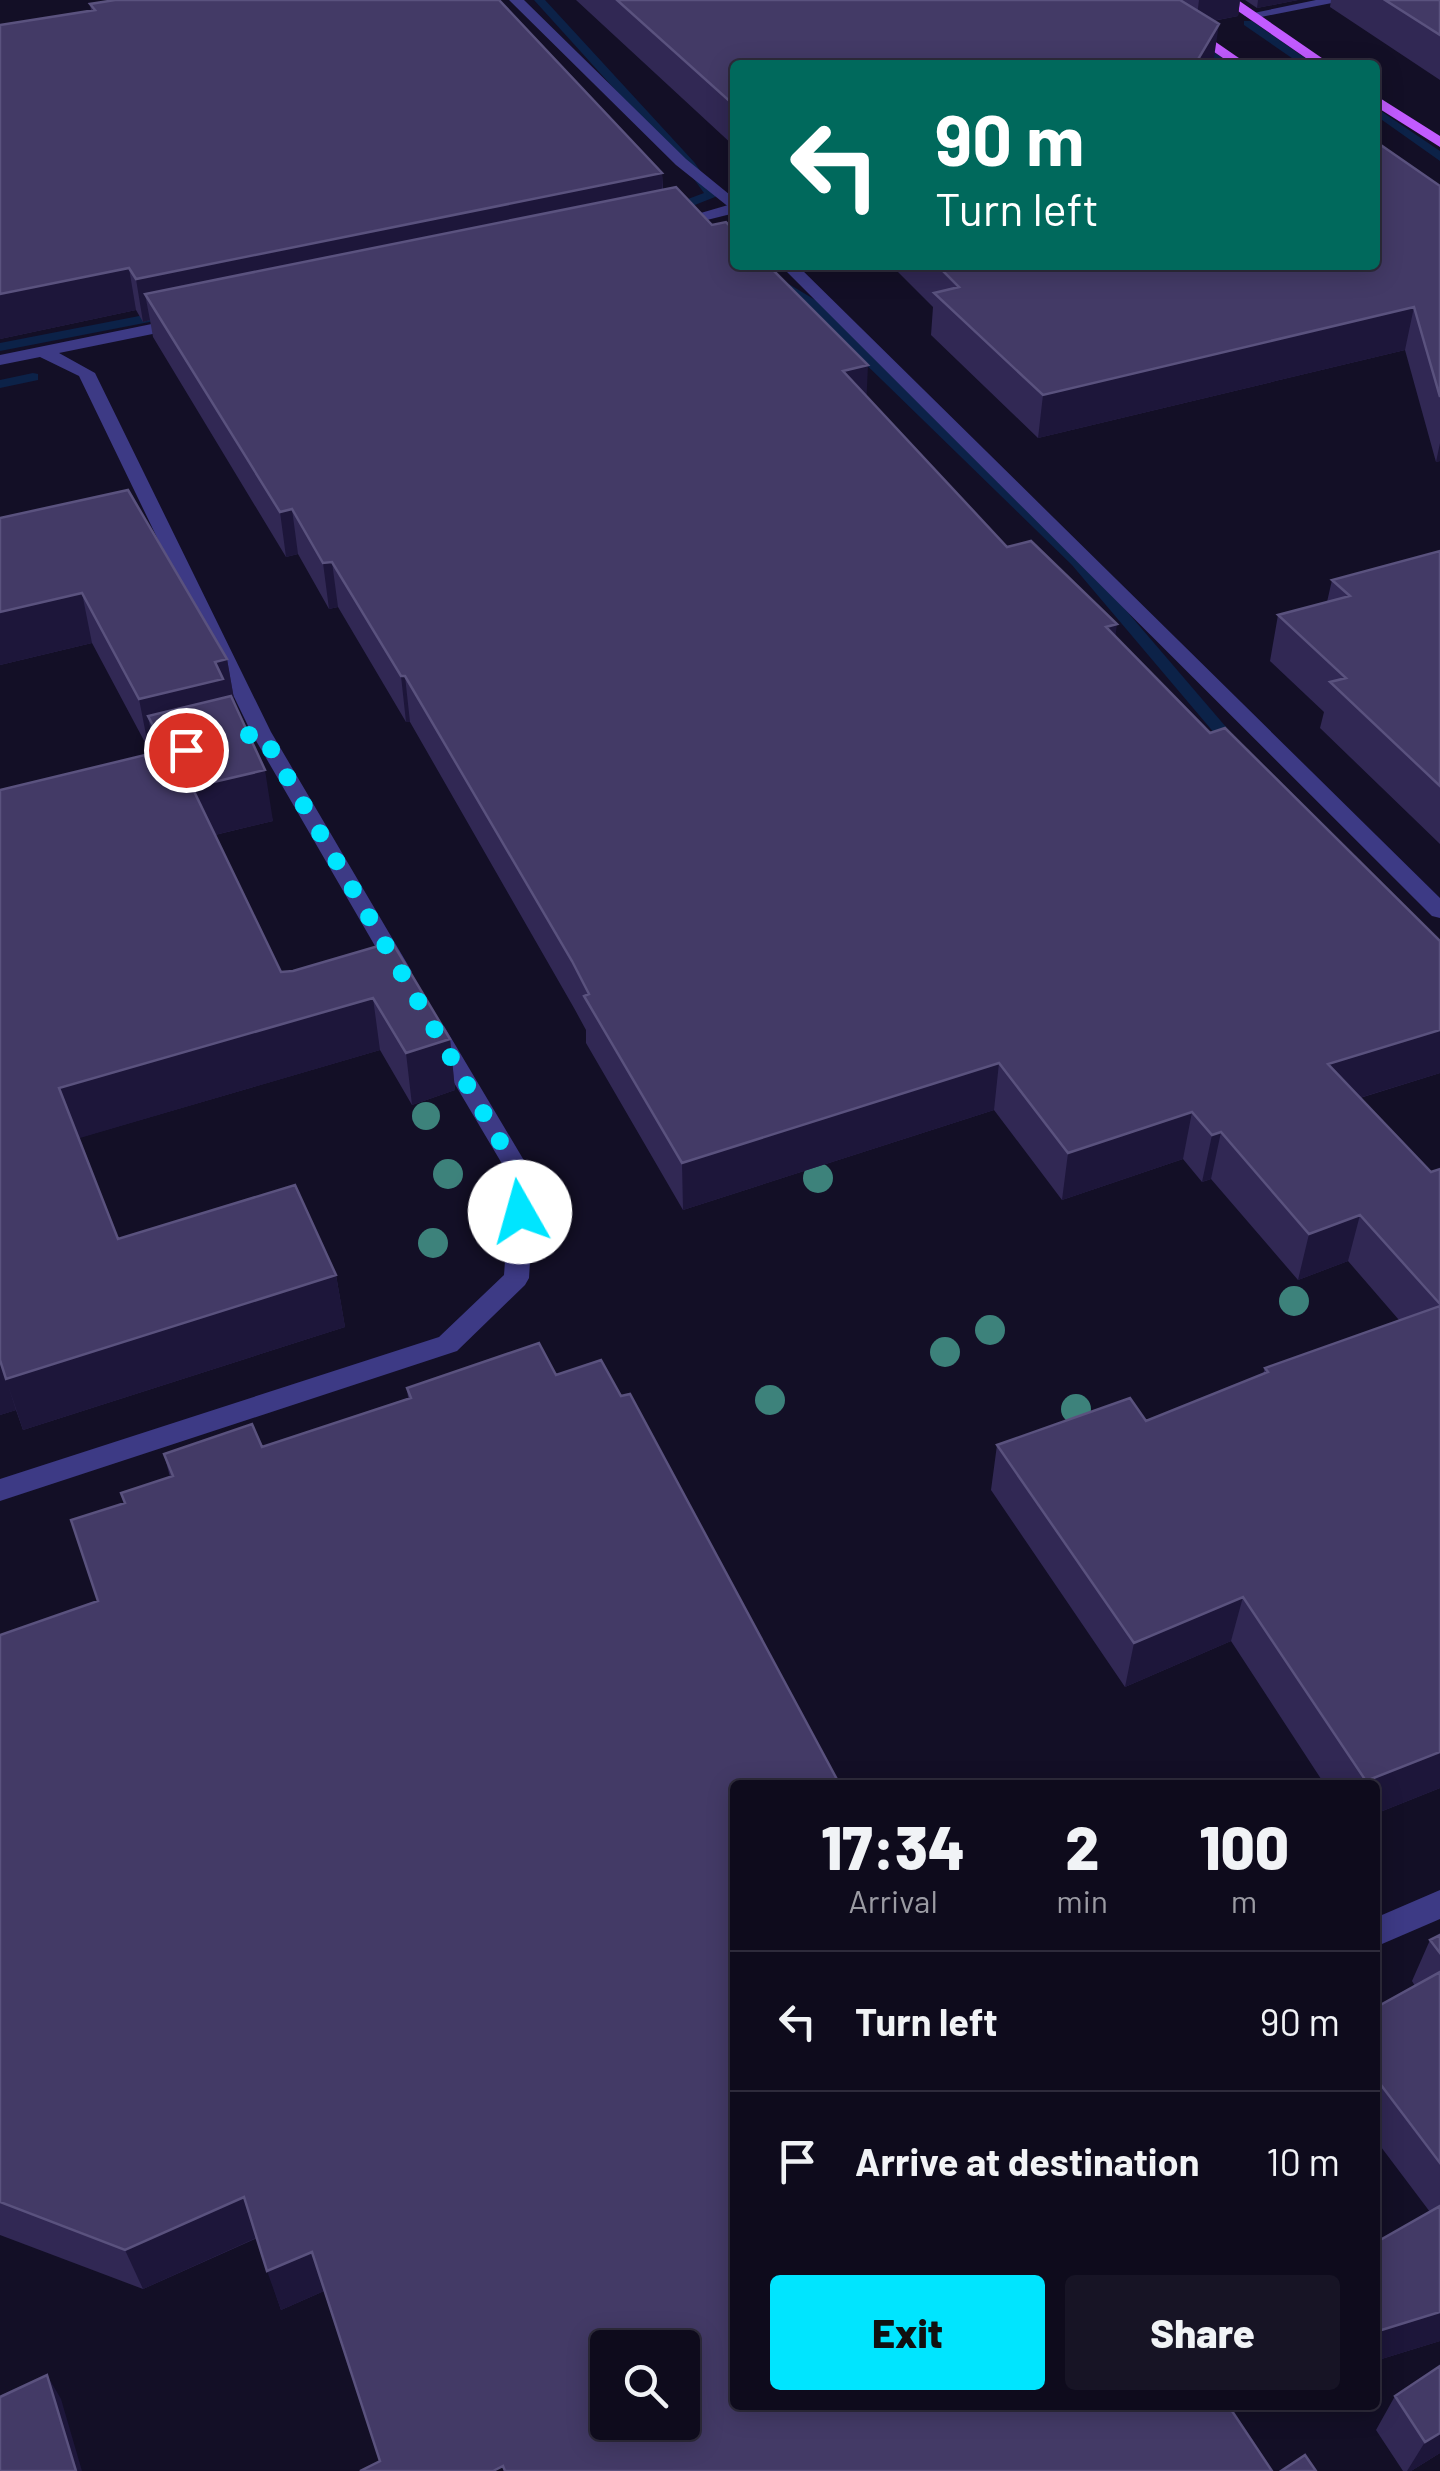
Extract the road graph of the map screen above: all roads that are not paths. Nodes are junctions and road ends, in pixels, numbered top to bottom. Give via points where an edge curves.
1 (516, 0) edge
2 (1146, 0) edge
3 (1229, 0) edge
4 (1340, 0) edge
5 (1250, 15) junction
6 (1235, 60) edge
7 (1318, 60) edge
8 (1380, 102) edge
9 (1440, 143) edge
10 (730, 203) edge
11 (730, 208) edge
12 (657, 227) edge
13 (793, 270) edge
14 (195, 320) edge
15 (41, 352) junction
16 (0, 360) edge
17 (1440, 911) edge
18 (0, 1490) edge
19 (1440, 1904) edge
20 (1380, 1931) edge

1 - 10 street
2 - 6 main road
3 - 5 main road
4 - 5 street
5 - 7 main road
8 - 9 main road
11 - 12 street
13 - 17 street
14 - 15 street
15 - 16 street
15 - 18 street via 86,373 252,734 522,1179 516,1278 448,1344
19 - 20 street

